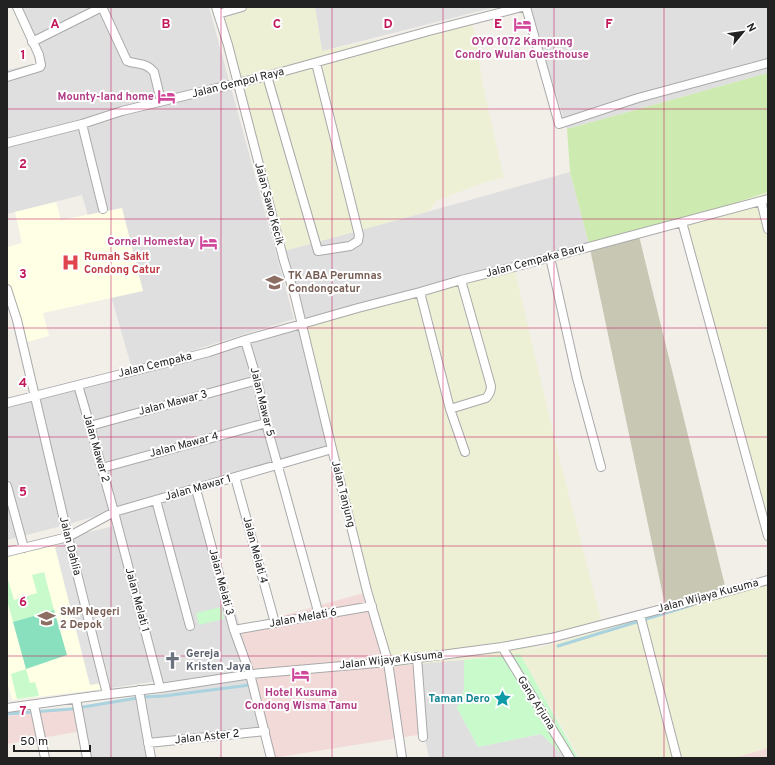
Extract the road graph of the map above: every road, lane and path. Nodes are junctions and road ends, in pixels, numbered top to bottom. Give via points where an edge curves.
1 (17, 7) edge
2 (102, 7) edge
3 (242, 7) edge
4 (522, 7) edge
5 (526, 7) edge
6 (217, 10) edge
7 (32, 42) junction
8 (316, 63) junction
9 (768, 63) edge
10 (7, 76) edge
11 (267, 76) junction
12 (237, 83) junction
13 (161, 101) junction
14 (82, 124) junction
15 (7, 143) edge
16 (764, 200) edge
17 (104, 209) dead end
18 (682, 222) junction
19 (768, 229) edge
20 (550, 257) junction
21 (461, 280) junction
22 (7, 288) edge
23 (420, 292) junction
24 (302, 324) junction
25 (245, 340) junction
26 (256, 380) junction
27 (78, 385) junction
28 (36, 396) junction
29 (7, 403) edge
30 (450, 409) junction
31 (266, 423) junction
32 (90, 426) junction
33 (332, 449) junction
34 (465, 452) dead end
35 (278, 465) junction
36 (601, 467) dead end
37 (102, 468) junction
38 (235, 477) junction
39 (7, 486) edge
40 (196, 489) junction
41 (156, 500) junction
42 (114, 512) junction
43 (768, 536) edge
44 (68, 537) junction
45 (24, 548) junction
46 (7, 552) edge
47 (768, 580) edge
48 (372, 606) junction
49 (319, 615) junction
50 (640, 615) junction
51 (275, 623) junction
52 (190, 626) dead end
53 (234, 630) junction
54 (502, 647) junction
55 (417, 657) junction
56 (388, 662) junction
57 (250, 674) junction
58 (160, 688) junction
59 (107, 694) junction
60 (140, 694) junction
61 (77, 703) junction
62 (34, 705) junction
63 (7, 708) edge
64 (265, 731) junction
65 (423, 737) dead end
66 (148, 743) junction
67 (45, 758) edge
68 (87, 758) edge
69 (152, 758) edge
70 (271, 758) edge
71 (402, 758) edge
72 (570, 758) edge
73 (677, 758) edge

1 - 7 street
2 - 7 street
2 - 13 street via 127,61 146,65 154,72
3 - 6 street
4 - 8 street, Jalan Gempol Raya
5 - 9 street via 559,124 638,98
6 - 12 street, Jalan Sawo Kecik
7 - 10 street via 41,61 40,67
8 - 11 street, Jalan Gempol Raya
8 - 11 street via 359,235 358,241 350,246 318,251
11 - 12 street, Jalan Gempol Raya
12 - 13 street, Jalan Gempol Raya
12 - 24 street, Jalan Sawo Kecik
13 - 14 street, Jalan Gempol Raya
14 - 15 street, Jalan Gempol Raya
14 - 17 street
16 - 18 street, Jalan Cempaka Baru
16 - 19 street
18 - 20 street, Jalan Cempaka Baru
18 - 43 street
20 - 21 street, Jalan Cempaka Baru
20 - 36 street via 577,378
21 - 23 street, Jalan Cempaka Baru
21 - 30 street via 491,391 486,398
22 - 28 street, Jalan Dahlia
23 - 24 street, Jalan Cempaka Baru
23 - 30 street
24 - 25 street, Jalan Cempaka
24 - 33 street, Jalan Tanjung
25 - 26 street, Jalan Mawar 5
25 - 27 street, Jalan Cempaka via 210,352
26 - 31 street, Jalan Mawar 5
26 - 32 street, Jalan Mawar 3
27 - 28 street, Jalan Cempaka
27 - 32 street, Jalan Mawar 2
28 - 29 street, Jalan Cempaka
28 - 44 street, Jalan Dahlia
30 - 34 street
31 - 35 street, Jalan Mawar 5
31 - 37 street, Jalan Mawar 4
32 - 37 street, Jalan Mawar 2
33 - 35 street, Jalan Mawar 1
33 - 48 street, Jalan Tanjung
35 - 38 street, Jalan Mawar 1
35 - 49 street, Jalan Mawar 5
37 - 42 street, Jalan Mawar 2
38 - 40 street, Jalan Mawar 1
38 - 51 street, Jalan Melati 4
39 - 45 street
40 - 41 street, Jalan Mawar 1
40 - 53 street, Jalan Melati 3
41 - 42 street, Jalan Mawar 1
41 - 52 street
42 - 44 street, Jalan Mawar 1
42 - 58 street, Jalan Melati 1
44 - 45 street, Jalan Mawar 1
44 - 59 street, Jalan Dahlia
45 - 46 street, Jalan Mawar 1
47 - 50 street, Jalan Wijaya Kusuma
48 - 49 street, Jalan Melati 6
48 - 56 street, Jalan Tanjung
49 - 51 street, Jalan Melati 6
50 - 54 street, Jalan Wijaya Kusuma via 551,638
50 - 73 street
51 - 53 street, Jalan Melati 6
53 - 57 street, Jalan Melati 3
54 - 55 street, Jalan Wijaya Kusuma
54 - 72 street, Gang Arjuna
55 - 56 street, Jalan Wijaya Kusuma
55 - 65 street
56 - 57 street, Jalan Wijaya Kusuma
56 - 71 street, Jalan Tanjung
57 - 58 street, Jalan Wijaya Kusuma
57 - 64 street, Jalan Melati 3
58 - 60 street, Jalan Wijaya Kusuma
59 - 60 street, Jalan Wijaya Kusuma
59 - 61 street, Jalan Wijaya Kusuma
60 - 66 street
61 - 62 street, Jalan Wijaya Kusuma
61 - 68 street
62 - 63 street, Jalan Wijaya Kusuma
62 - 67 street
64 - 66 street, Jalan Aster 2
64 - 70 street, Jalan Melati 3
66 - 69 street

